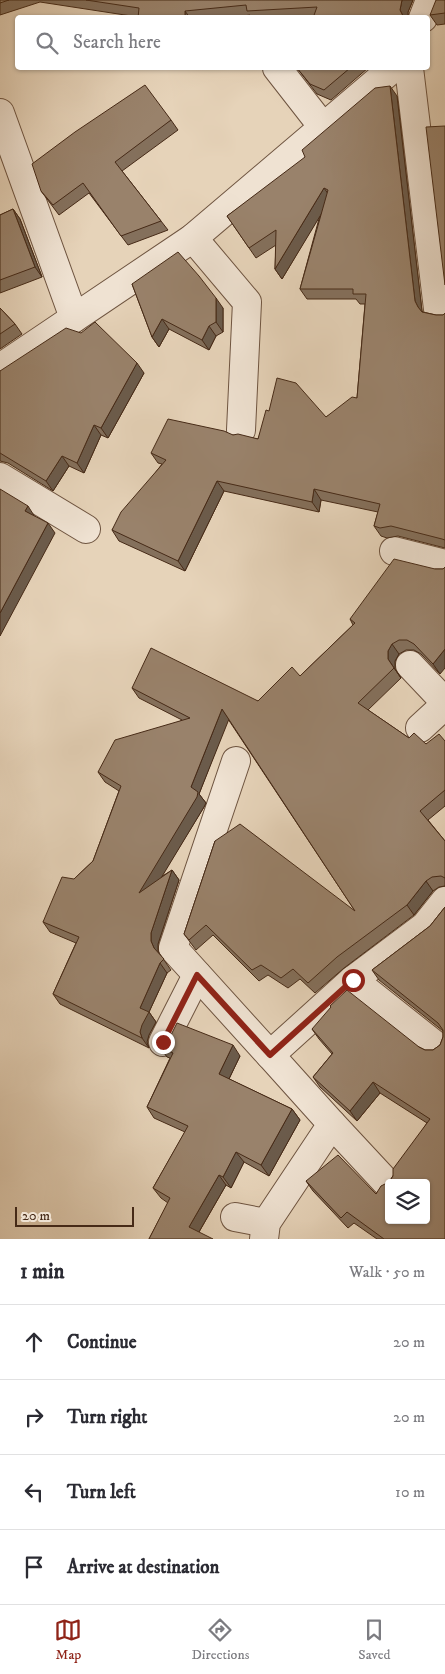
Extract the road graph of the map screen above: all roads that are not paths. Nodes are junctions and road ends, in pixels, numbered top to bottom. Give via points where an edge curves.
1 (430, 0) edge
2 (424, 15) edge
3 (279, 70) edge
4 (391, 70) edge
5 (409, 70) edge
6 (0, 114) edge
7 (322, 127) junction
8 (193, 238) junction
9 (445, 310) edge
10 (74, 318) junction
11 (0, 368) edge
12 (241, 430) dead end
13 (0, 477) edge
14 (86, 529) dead end
15 (394, 551) dead end
16 (445, 564) edge
17 (410, 665) dead end
18 (445, 703) edge
19 (420, 728) dead end
20 (236, 761) dead end
21 (445, 900) edge
22 (197, 975) junction
23 (353, 980) junction
24 (163, 1042) edge
25 (435, 1045) dead end
26 (270, 1055) junction
27 (332, 1124) junction
28 (385, 1182) edge
29 (235, 1217) dead end
30 (265, 1231) edge

1 - 2 street
3 - 7 street
4 - 7 street
5 - 9 street via 438,309
6 - 10 street
7 - 8 street
8 - 10 street
8 - 12 street via 247,302
10 - 11 street
13 - 14 street
15 - 16 street
17 - 18 street
18 - 19 street
20 - 22 street via 174,948
21 - 23 street via 425,926
22 - 24 street
22 - 26 street
23 - 25 street
23 - 26 street
26 - 27 street
27 - 28 street
27 - 30 street
29 - 30 street

